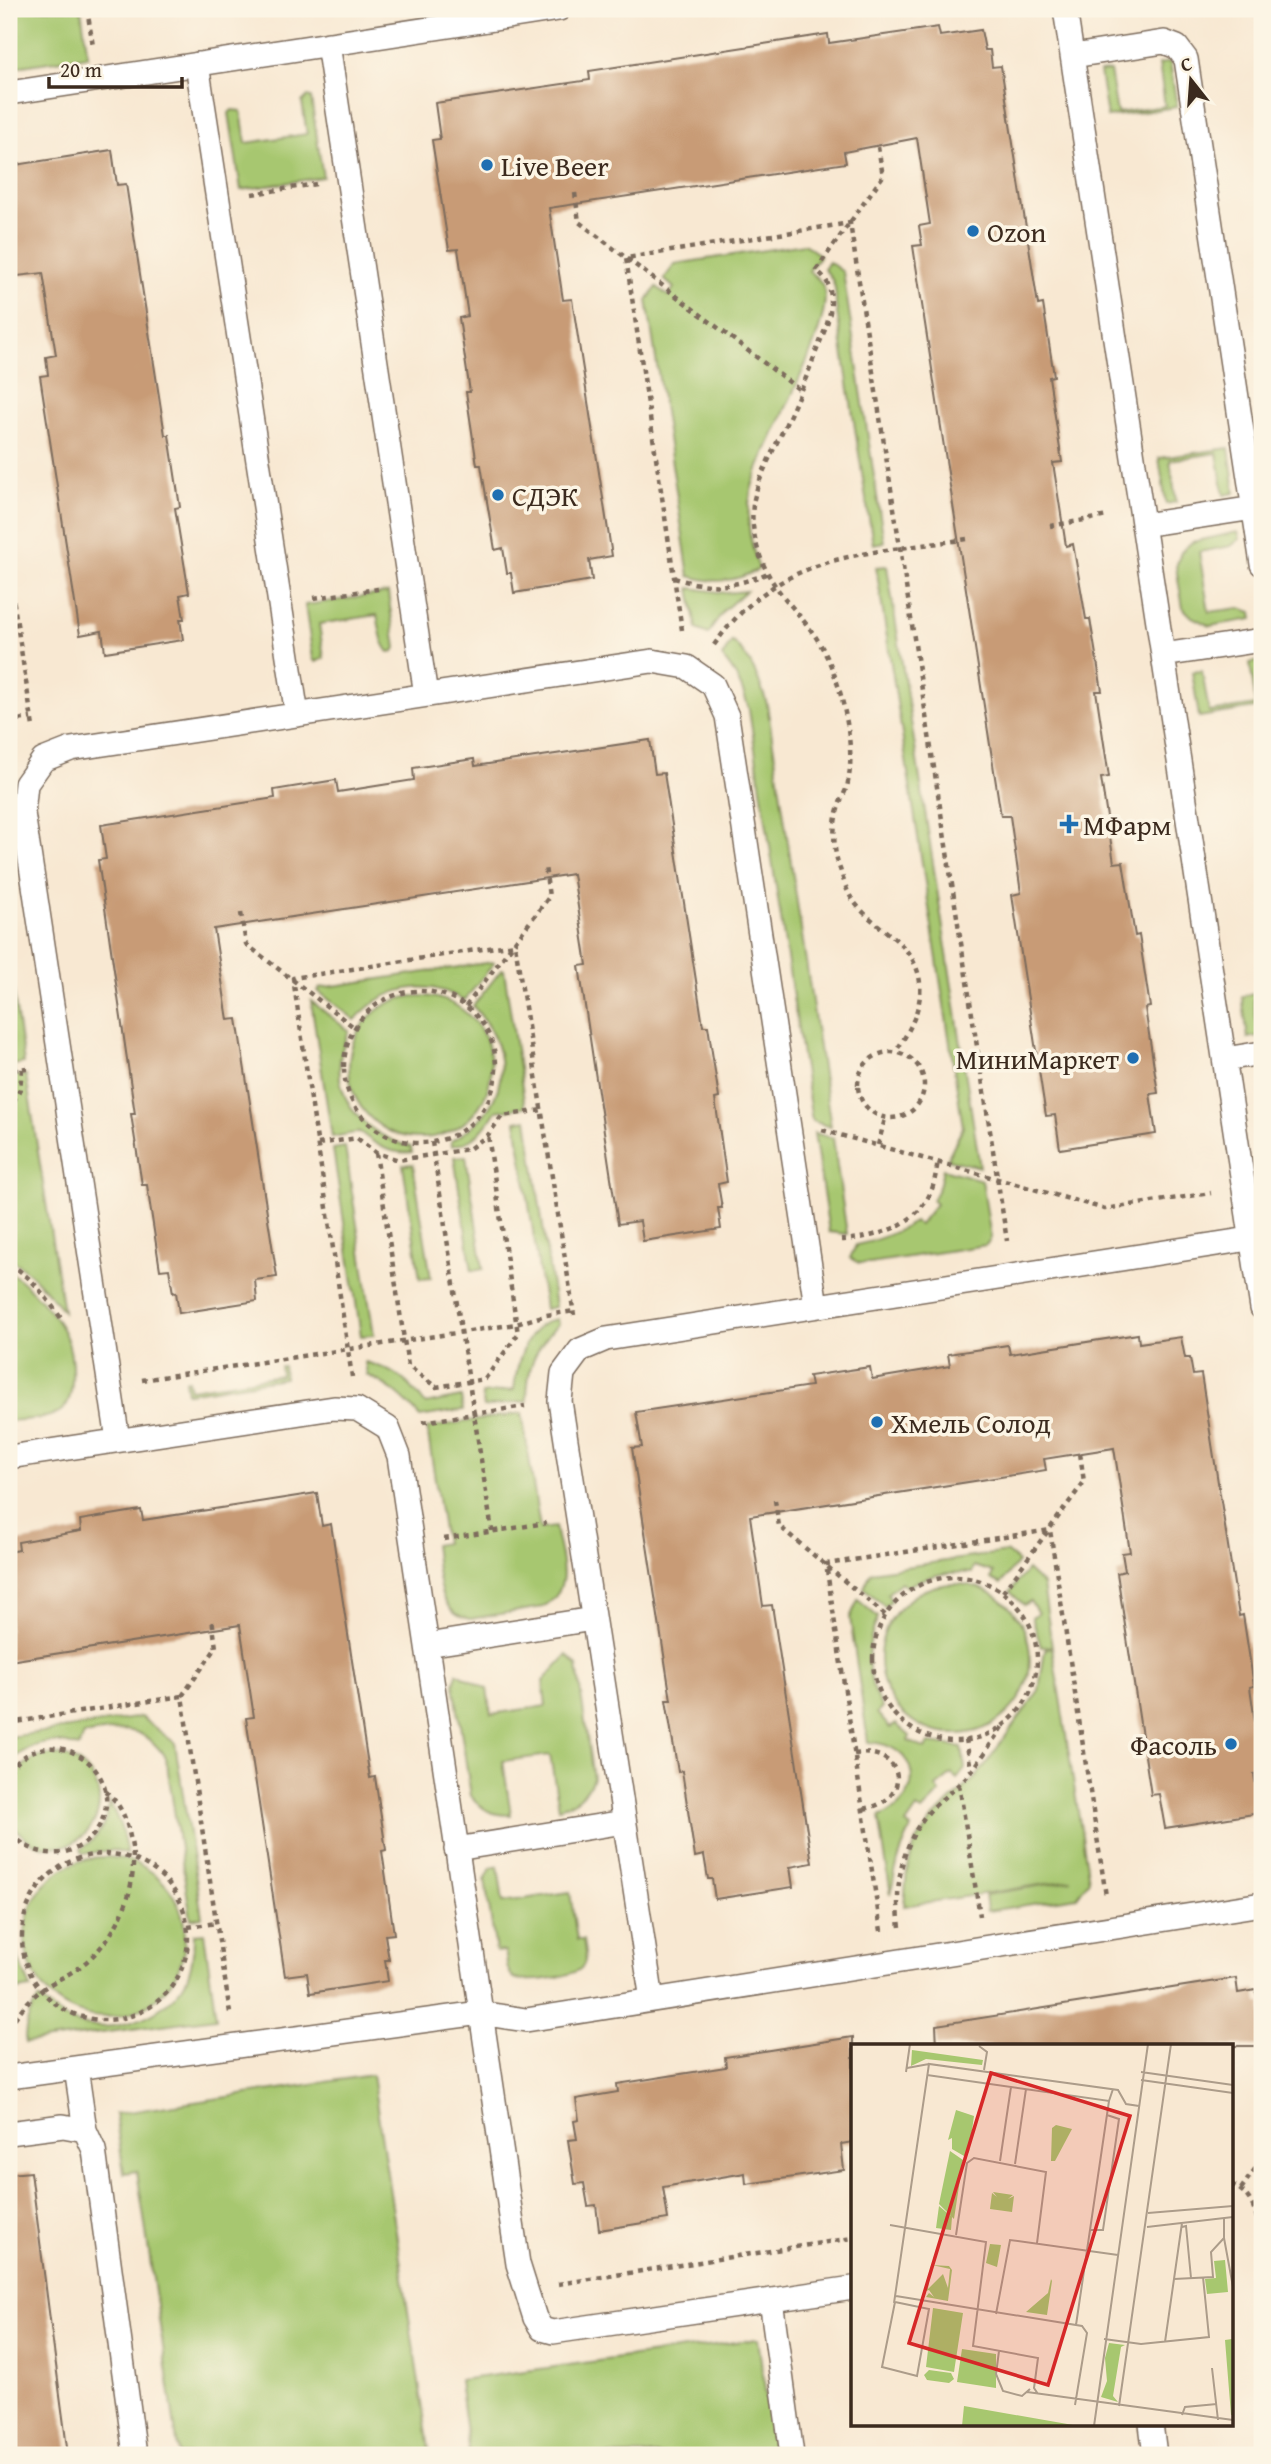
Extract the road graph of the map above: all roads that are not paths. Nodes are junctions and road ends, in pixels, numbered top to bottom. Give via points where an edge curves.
1 (559, 9) edge
2 (1065, 9) edge
3 (328, 44) junction
4 (1073, 56) junction
5 (197, 64) junction
6 (9, 93) edge
7 (1254, 508) junction
8 (1143, 518) junction
9 (1262, 564) edge
10 (1262, 640) edge
11 (1163, 655) junction
12 (426, 695) junction
13 (297, 715) junction
14 (1262, 1053) edge
15 (1225, 1059) junction
16 (1257, 1238) edge
17 (816, 1306) junction
18 (1262, 1308) edge
19 (118, 1440) junction
20 (9, 1457) edge
21 (593, 1619) junction
22 (427, 1645) junction
23 (624, 1822) junction
24 (456, 1849) junction
25 (1262, 1904) edge
26 (652, 2000) junction
27 (480, 2012) junction
28 (76, 2068) junction
29 (9, 2077) edge
30 (85, 2130) junction
31 (9, 2133) edge
32 (851, 2288) edge
33 (771, 2300) junction
34 (1151, 2426) edge
35 (135, 2455) edge
36 (792, 2455) edge
37 (1155, 2455) edge

1 - 3 lane
2 - 4 lane
3 - 5 lane
3 - 12 lane
4 - 7 lane via 1164,42 1177,47 1186,59
4 - 8 lane
5 - 6 lane
5 - 13 lane
7 - 8 lane
7 - 9 lane
8 - 11 lane
10 - 11 lane
11 - 15 lane
12 - 13 lane
12 - 17 lane via 652,661 687,667 713,685 727,716
13 - 19 lane via 71,749 43,760 26,784 23,813
14 - 15 lane
15 - 16 lane via 1244,1188
16 - 17 lane
16 - 18 lane
17 - 21 lane via 606,1339 580,1350 563,1373 559,1401
19 - 20 lane
19 - 22 lane via 334,1408 357,1409 388,1428 399,1455
21 - 22 lane
21 - 23 lane
22 - 24 lane
23 - 24 lane
23 - 26 lane
24 - 27 lane
25 - 26 lane
26 - 27 lane via 526,2020
27 - 28 lane
27 - 33 lane via 518,2264 542,2329 553,2332
28 - 29 lane
28 - 30 lane
30 - 31 lane via 63,2126
30 - 35 lane via 94,2150
32 - 33 lane
33 - 36 lane
34 - 37 lane

